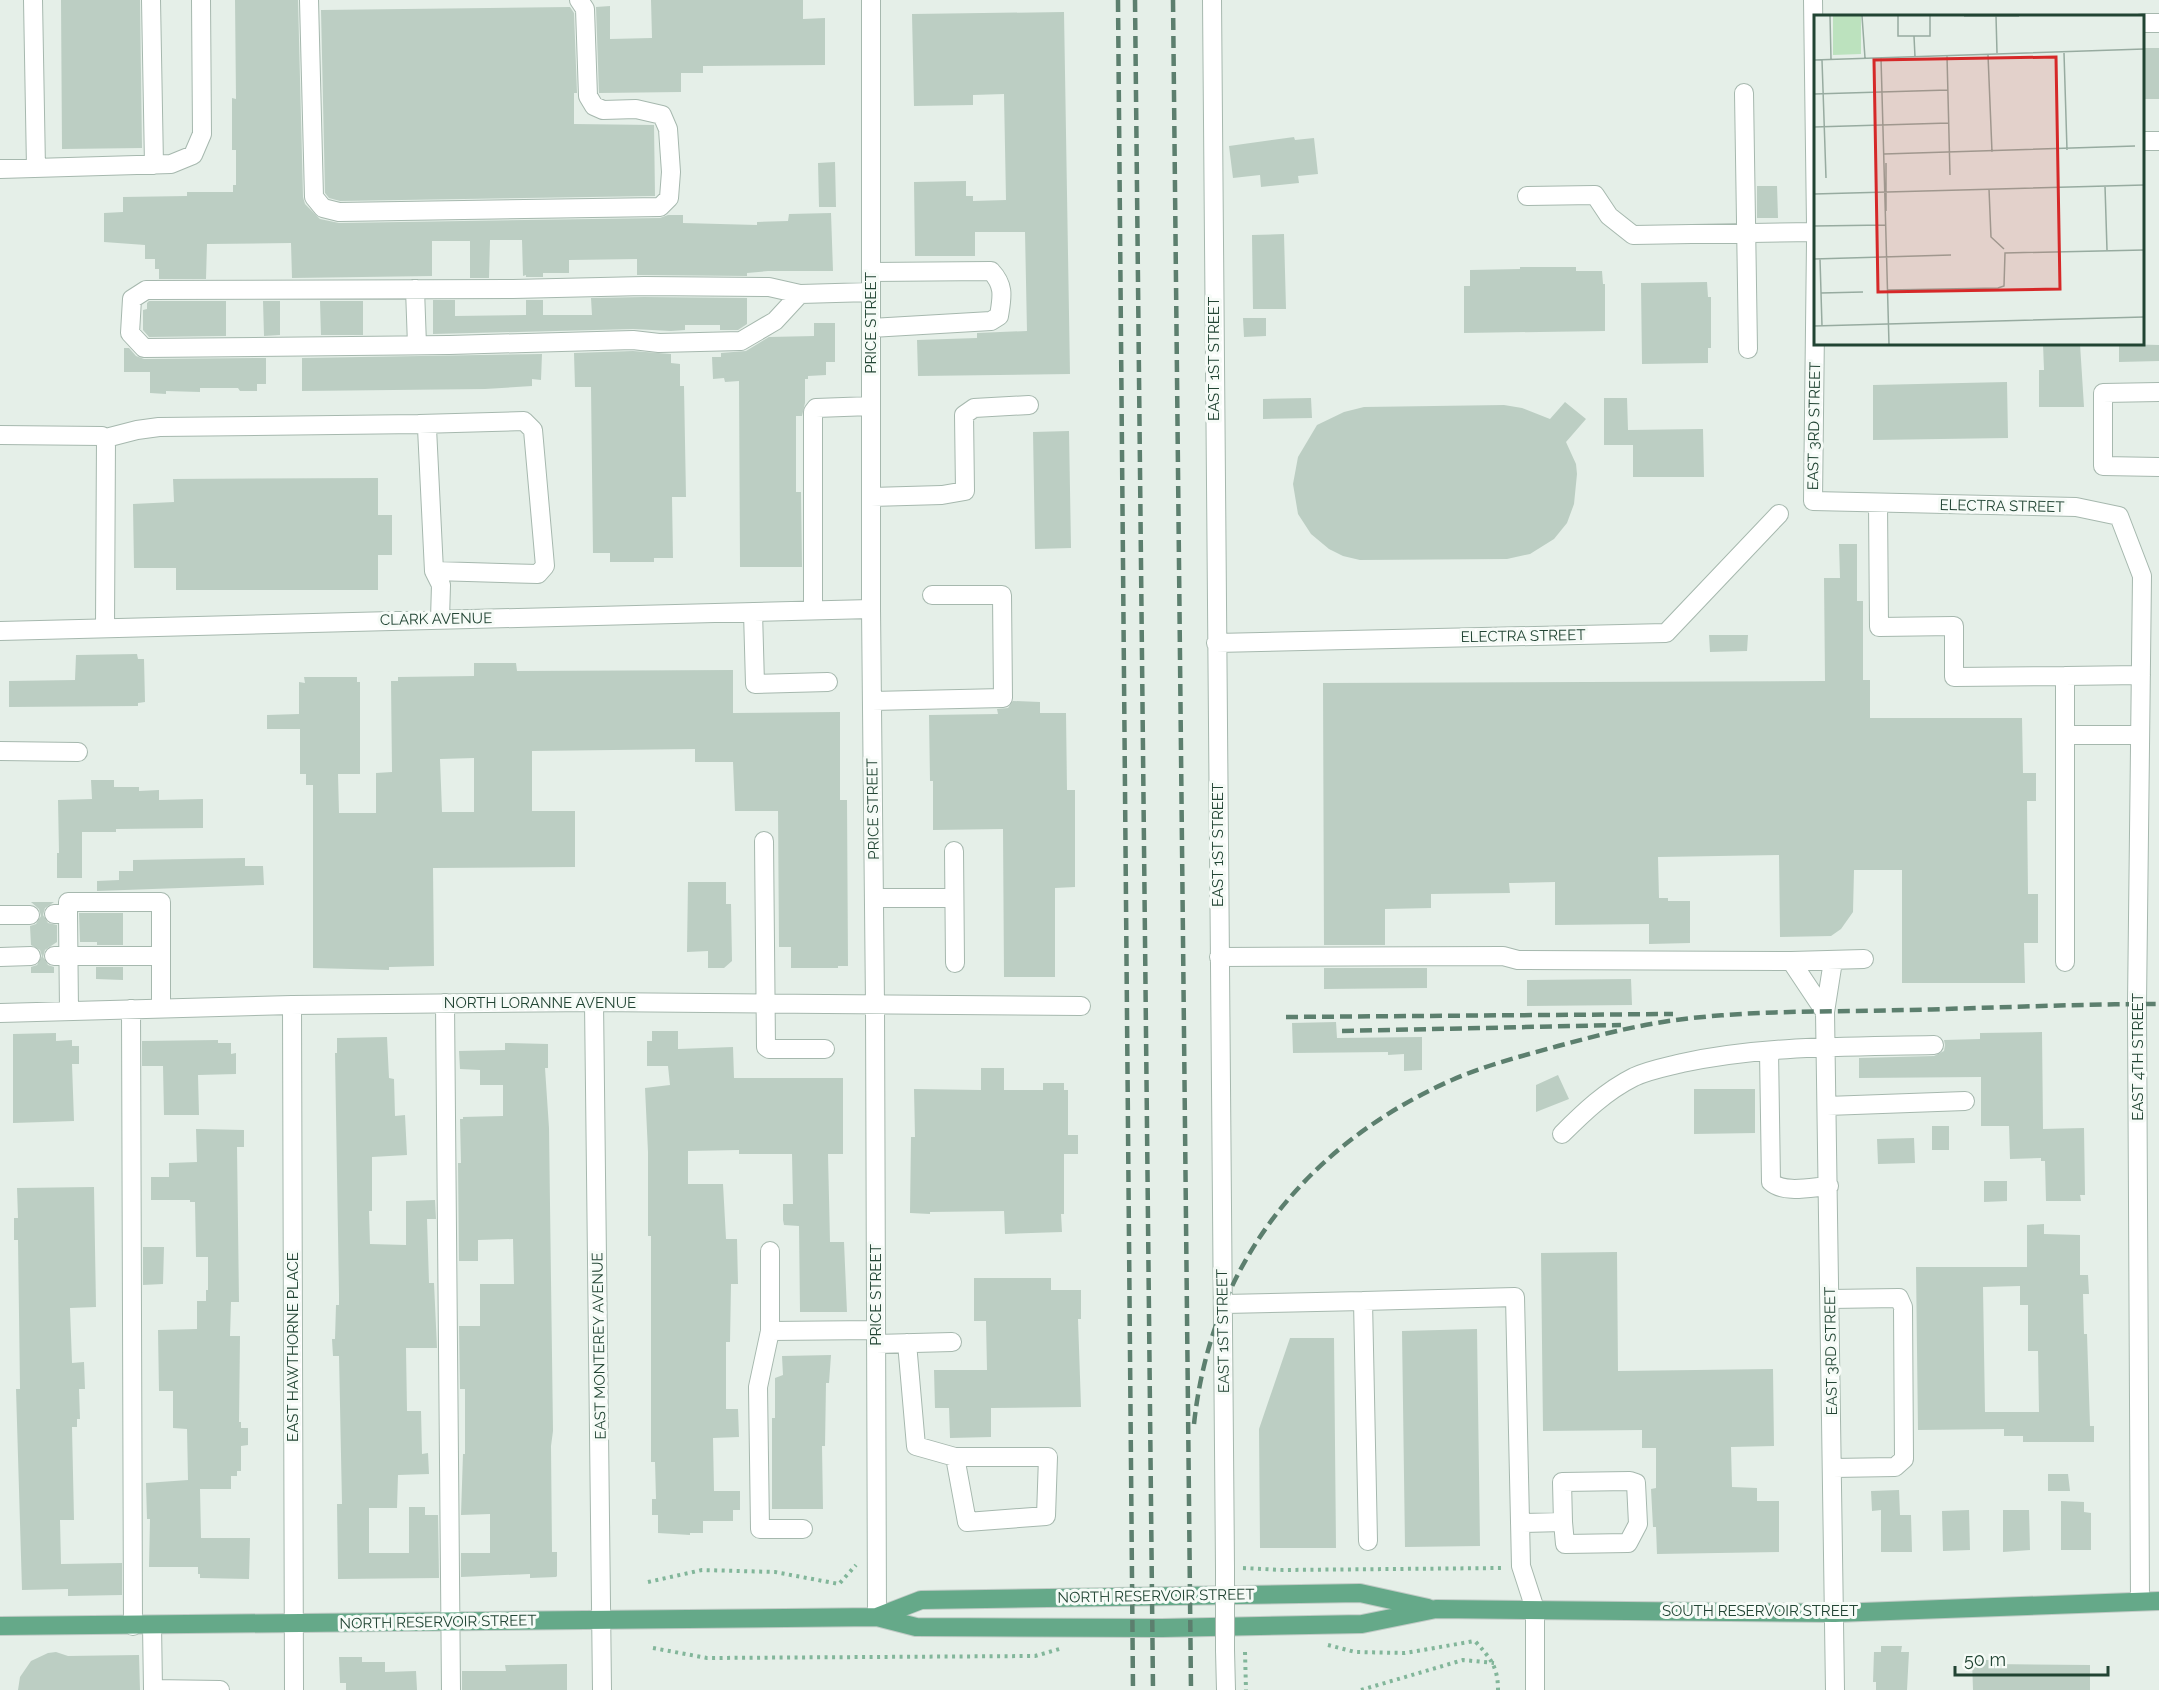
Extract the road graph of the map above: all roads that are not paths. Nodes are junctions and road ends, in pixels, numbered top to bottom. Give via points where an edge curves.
1 (33, 0) edge
2 (152, 0) edge
3 (201, 0) edge
4 (309, 0) edge
5 (579, 0) edge
6 (871, 0) edge
7 (1212, 0) edge
8 (1813, 0) edge
9 (1814, 22) edge
10 (1744, 93) dead end
11 (154, 165) junction
12 (36, 168) junction
13 (0, 170) edge
14 (1527, 196) dead end
15 (1814, 232) edge
16 (1745, 234) junction
17 (871, 272) junction
18 (415, 289) junction
19 (871, 292) junction
20 (800, 294) junction
21 (871, 328) junction
22 (417, 345) junction
23 (1814, 345) edge
24 (1748, 349) dead end
25 (2159, 392) edge
26 (1029, 405) dead end
27 (871, 406) junction
28 (419, 424) junction
29 (0, 435) edge
30 (106, 438) junction
31 (2159, 466) edge
32 (871, 497) junction
33 (1813, 501) joint
34 (1878, 503) junction
35 (1779, 514) dead end
36 (2119, 516) joint
37 (434, 571) junction
38 (932, 595) dead end
39 (871, 609) junction
40 (813, 610) junction
41 (753, 612) junction
42 (440, 619) junction
43 (105, 628) junction
44 (0, 631) edge
45 (1216, 643) junction
46 (2141, 675) junction
47 (2065, 676) junction
48 (828, 682) dead end
49 (872, 701) junction
50 (2065, 735) junction
51 (2140, 735) junction
52 (0, 751) edge
53 (78, 752) dead end
54 (764, 841) dead end
55 (954, 851) dead end
56 (874, 898) junction
57 (954, 898) junction
58 (0, 915) edge
59 (30, 915) dead end
60 (31, 956) dead end
61 (61, 956) junction
62 (161, 956) junction
63 (0, 957) edge
64 (1219, 957) junction
65 (1864, 959) dead end
66 (1791, 961) junction
67 (1833, 961) junction
68 (2065, 962) dead end
69 (955, 963) dead end
70 (594, 1002) junction
71 (445, 1003) junction
72 (765, 1003) junction
73 (292, 1005) junction
74 (875, 1005) junction
75 (1081, 1006) dead end
76 (161, 1008) junction
77 (131, 1009) junction
78 (69, 1011) junction
79 (1826, 1012) junction
80 (0, 1013) edge
81 (1934, 1045) dead end
82 (1826, 1048) junction
83 (825, 1049) dead end
84 (1769, 1051) junction
85 (1965, 1101) dead end
86 (1827, 1106) junction
87 (1562, 1134) dead end
88 (1828, 1186) junction
89 (770, 1251) dead end
90 (1830, 1299) junction
91 (1363, 1301) junction
92 (1224, 1304) junction
93 (770, 1331) junction
94 (876, 1337) junction
95 (952, 1342) dead end
96 (907, 1343) junction
97 (955, 1457) junction
98 (1833, 1468) junction
99 (1563, 1522) junction
100 (1520, 1523) junction
101 (803, 1529) dead end
102 (1368, 1541) dead end
103 (2159, 1601) edge
104 (2140, 1602) junction
105 (1437, 1609) junction
106 (1534, 1609) junction
107 (1835, 1613) junction
108 (877, 1617) junction
109 (602, 1619) junction
110 (450, 1622) junction
111 (293, 1624) junction
112 (1362, 1624) joint
113 (152, 1625) junction
114 (0, 1626) edge
115 (133, 1626) junction
116 (153, 1689) edge
117 (220, 1690) edge
118 (294, 1690) edge
119 (451, 1690) edge
120 (602, 1690) edge
121 (1226, 1690) edge
122 (1534, 1690) edge
123 (1835, 1690) edge

1 - 12 street
2 - 11 street
3 - 11 street via 202,134 193,155 171,164
4 - 5 street via 314,197 323,208 339,212 660,207 669,198 668,129 662,115 594,106 588,96 585,9
6 - 17 street, PRICE STREET
7 - 45 street, EAST 1ST STREET
8 - 9 street
10 - 16 street
11 - 12 street
12 - 13 street
14 - 16 street via 1595,195 1609,216 1633,235
15 - 16 street
16 - 24 street
17 - 19 street, PRICE STREET
17 - 21 street via 991,271 1000,281 1002,297 999,316 991,321
18 - 20 street via 769,287
18 - 22 street
18 - 22 street via 146,290 132,299 130,333 144,348
19 - 20 street
19 - 21 street, PRICE STREET
20 - 22 street via 775,321 741,341
21 - 27 street, PRICE STREET
23 - 33 street, EAST 3RD STREET
25 - 31 street via 2103,393 2103,466
26 - 32 street via 974,408 964,415 965,491
27 - 32 street, PRICE STREET
27 - 40 street via 816,408 813,412
28 - 30 street via 159,427
28 - 37 street via 427,428
28 - 37 street via 524,421 533,430 545,566 538,574
29 - 30 street
30 - 43 street
32 - 39 street, PRICE STREET
33 - 34 street, ELECTRA STREET
34 - 36 street, ELECTRA STREET via 2076,507
34 - 47 street via 1879,627 1954,626 1954,677
35 - 45 street, ELECTRA STREET via 1666,633
36 - 46 street, EAST 4TH STREET via 2142,576
37 - 42 street via 441,585
38 - 49 street via 1002,595 1003,698
39 - 40 street, CLARK AVENUE
39 - 49 street, PRICE STREET
40 - 41 street, CLARK AVENUE
41 - 42 street, CLARK AVENUE
41 - 48 street via 755,684
42 - 43 street, CLARK AVENUE
43 - 44 street, CLARK AVENUE
45 - 64 street, EAST 1ST STREET
46 - 47 street
46 - 51 street, EAST 4TH STREET
47 - 50 street
49 - 56 street, PRICE STREET
50 - 51 street
50 - 68 street
51 - 104 street, EAST 4TH STREET
52 - 53 street
54 - 72 street
55 - 57 street
56 - 57 street
56 - 74 street, PRICE STREET
57 - 69 street
58 - 59 street
60 - 63 street
61 - 62 street
61 - 62 street via 61,914 68,902 161,902
61 - 78 street
62 - 76 street
64 - 66 street
64 - 92 street, EAST 1ST STREET
65 - 67 street
66 - 67 street
66 - 79 street
67 - 79 street, EAST 3RD STREET
70 - 71 street, NORTH LORANNE AVENUE
70 - 72 street, NORTH LORANNE AVENUE
70 - 109 street, EAST MONTEREY AVENUE
71 - 73 street, NORTH LORANNE AVENUE
71 - 110 street
72 - 74 street, NORTH LORANNE AVENUE
72 - 83 street via 765,1043 769,1049
73 - 76 street, NORTH LORANNE AVENUE
73 - 111 street, EAST HAWTHORNE PLACE
74 - 75 street, NORTH LORANNE AVENUE
74 - 94 street, PRICE STREET
76 - 77 street, NORTH LORANNE AVENUE
77 - 78 street, NORTH LORANNE AVENUE
77 - 115 street
78 - 80 street, NORTH LORANNE AVENUE
79 - 82 street, EAST 3RD STREET
81 - 82 street
82 - 84 street
82 - 86 street, EAST 3RD STREET
84 - 87 street via 1713,1057 1633,1077 1600,1097
84 - 88 street via 1772,1182 1786,1188
85 - 86 street
86 - 88 street, EAST 3RD STREET
88 - 90 street, EAST 3RD STREET
89 - 93 street
90 - 98 street, EAST 3RD STREET
90 - 98 street via 1899,1298 1903,1307 1904,1459 1895,1467
91 - 92 street
91 - 100 street via 1515,1297
91 - 102 street
92 - 121 street, EAST 1ST STREET, bridge
93 - 94 street
93 - 101 street via 758,1387 760,1529
94 - 96 street
94 - 108 street, PRICE STREET
95 - 96 street
96 - 97 street via 916,1446
97 - 97 street via 967,1521 1046,1516 1048,1457
98 - 107 street, EAST 3RD STREET
99 - 99 street via 1565,1544 1628,1543 1638,1524 1636,1483 1562,1482
99 - 100 street
100 - 106 street via 1521,1566
103 - 104 main road, SOUTH RESERVOIR STREET
104 - 107 main road, SOUTH RESERVOIR STREET
105 - 106 main road, SOUTH RESERVOIR STREET
105 - 108 main road, NORTH RESERVOIR STREET via 1360,1593 921,1600
105 - 112 main road, SOUTH RESERVOIR STREET
106 - 107 main road, SOUTH RESERVOIR STREET
106 - 122 street
107 - 123 street, EAST 3RD STREET
108 - 109 main road, NORTH RESERVOIR STREET
108 - 112 main road, NORTH RESERVOIR STREET via 916,1628
109 - 110 main road, NORTH RESERVOIR STREET
109 - 120 street, EAST MONTEREY AVENUE
110 - 111 main road, NORTH RESERVOIR STREET
110 - 119 street
111 - 113 main road, NORTH RESERVOIR STREET
111 - 118 street, EAST HAWTHORNE PLACE
113 - 115 main road, NORTH RESERVOIR STREET
113 - 116 street
114 - 115 main road, NORTH RESERVOIR STREET
116 - 117 street

